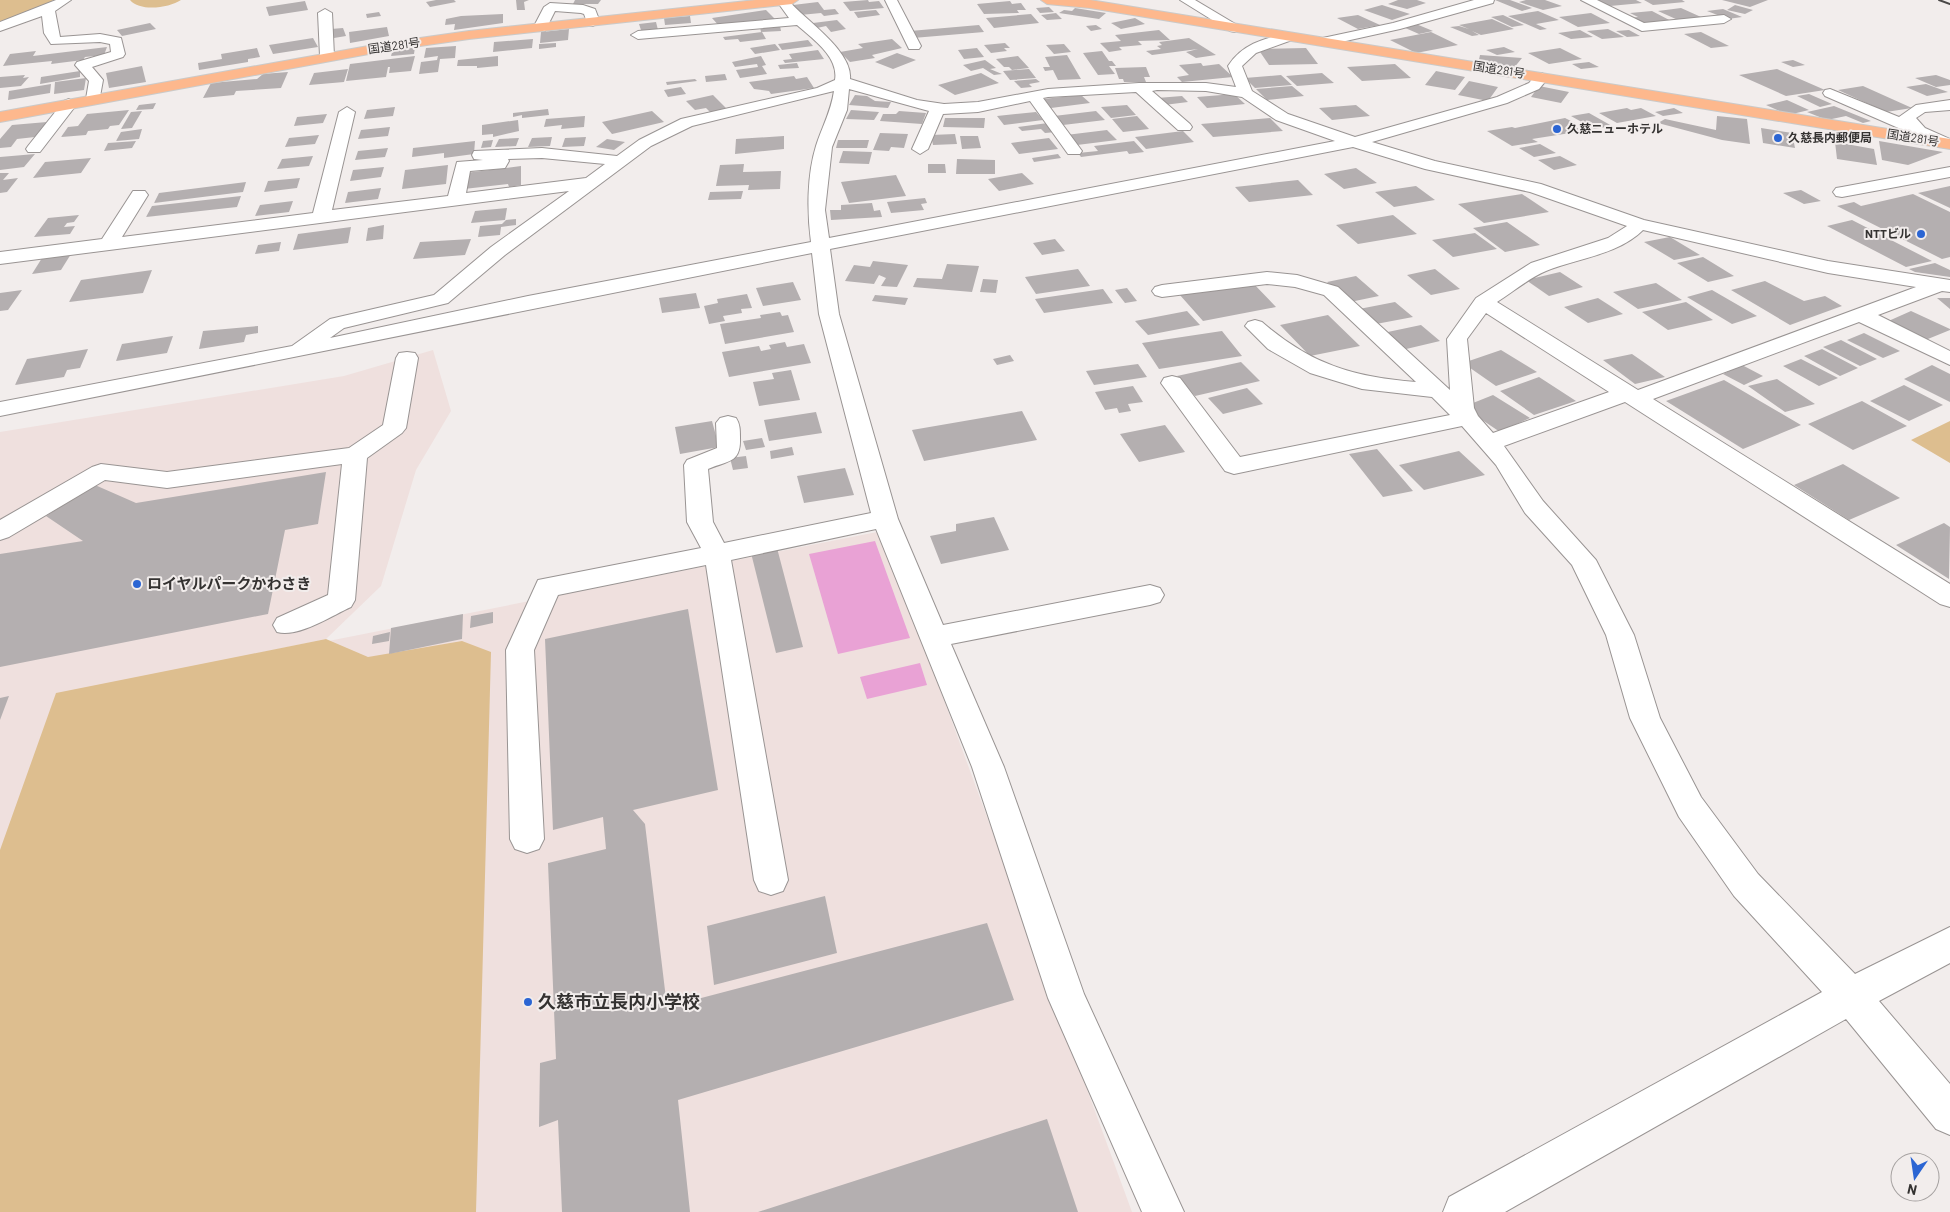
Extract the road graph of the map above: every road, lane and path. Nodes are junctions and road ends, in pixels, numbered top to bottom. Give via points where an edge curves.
1 (65, 0) edge
2 (787, 0) edge
3 (891, 0) edge
4 (1047, 0) edge
5 (1186, 0) edge
6 (1488, 0) edge
7 (1587, 0) edge
8 (762, 1) edge
9 (550, 3) edge
10 (48, 10) junction
11 (325, 13) dead end
12 (1724, 19) dead end
13 (799, 21) junction
14 (593, 22) junction
15 (0, 27) edge
16 (540, 28) junction
17 (1235, 28) junction
18 (638, 35) dead end
19 (1287, 36) junction
20 (1322, 42) junction
21 (914, 46) dead end
22 (327, 56) junction
23 (1542, 77) junction
24 (843, 82) junction
25 (1139, 87) junction
26 (1246, 93) junction
27 (1830, 93) dead end
28 (1034, 96) junction
29 (94, 99) junction
30 (69, 104) junction
31 (1950, 105) edge
32 (938, 108) junction
33 (347, 112) dead end
34 (0, 117) edge
35 (1184, 127) dead end
36 (1944, 127) dead end
37 (1918, 131) junction
38 (1354, 142) junction
39 (1949, 144) edge
40 (920, 148) dead end
41 (34, 149) dead end
42 (1074, 152) dead end
43 (504, 154) junction
44 (480, 155) dead end
45 (621, 161) junction
46 (1950, 172) edge
47 (593, 182) junction
48 (1842, 192) dead end
49 (139, 195) dead end
50 (456, 200) junction
51 (321, 217) junction
52 (1639, 224) junction
53 (108, 244) junction
54 (822, 245) junction
55 (0, 258) edge
56 (1945, 285) edge
57 (1162, 291) dead end
58 (1483, 302) junction
59 (1860, 314) junction
60 (1255, 326) dead end
61 (299, 351) junction
62 (407, 358) dead end
63 (1950, 359) edge
64 (1172, 383) dead end
65 (1438, 391) junction
66 (1631, 395) junction
67 (0, 409) edge
68 (1467, 418) junction
69 (728, 423) dead end
70 (1489, 443) junction
71 (356, 455) junction
72 (885, 519) junction
73 (0, 531) edge
74 (717, 554) junction
75 (1150, 595) dead end
76 (1950, 598) edge
77 (287, 625) dead end
78 (934, 637) junction
79 (527, 839) dead end
80 (771, 880) dead end
81 (1950, 944) edge
82 (1851, 996) junction
83 (1950, 1115) edge
84 (1163, 1212) edge
85 (1464, 1212) edge

1 - 10 street
2 - 8 highway, 国道281号
2 - 13 street
3 - 21 street
4 - 17 highway, 国道281号
5 - 17 street
6 - 20 street
7 - 12 street via 1642,27
8 - 14 highway, 国道281号
9 - 14 street via 590,12
9 - 16 street
10 - 15 street
10 - 29 street via 50,33 56,41 116,40 118,54 82,66 96,80
11 - 22 street
13 - 18 street
13 - 24 street via 835,55 844,70
14 - 16 highway, 国道281号
16 - 22 highway, 国道281号
17 - 19 highway, 国道281号
19 - 20 highway, 国道281号
19 - 26 street via 1253,48 1239,57 1235,66
20 - 23 highway, 国道281号
22 - 29 highway, 国道281号
23 - 38 street via 1534,86 1502,100
23 - 39 highway, 国道281号
24 - 32 street
24 - 45 street via 822,91 687,122 645,143
24 - 54 street via 839,110 824,147 816,210
25 - 26 street via 1206,87
25 - 28 street
25 - 35 street
26 - 38 street via 1282,117
27 - 37 street
28 - 32 street via 978,107
28 - 42 street
29 - 30 highway, 国道281号
30 - 34 highway, 国道281号
30 - 41 street
31 - 37 street via 1921,108 1907,117
32 - 40 street
33 - 51 street
36 - 39 street via 1939,130
37 - 39 street
38 - 52 street via 1431,165 1535,188
38 - 54 street
43 - 44 street
43 - 45 street via 542,153
43 - 50 street via 499,164 463,166
45 - 47 street
46 - 48 street
47 - 50 street
47 - 61 street via 498,251 441,298 337,323
49 - 53 street
50 - 51 street
51 - 53 street
52 - 56 street via 1828,267
52 - 58 street via 1615,242 1538,267
53 - 55 street
54 - 61 street via 528,302
54 - 72 street via 829,314
56 - 59 street
57 - 65 street via 1267,278 1297,281 1330,292
58 - 66 street
58 - 68 street via 1457,339 1463,408
59 - 63 street
59 - 66 street
60 - 65 street via 1270,341 1307,365 1371,385
61 - 67 street
62 - 71 street via 394,428
64 - 68 street via 1234,466
65 - 68 street
66 - 70 street
66 - 76 street
68 - 70 street
69 - 74 street via 729,452 696,465 700,522
70 - 82 street via 1505,460 1534,507 1582,560 1620,635 1645,718 1690,807 1746,885
71 - 73 street via 167,480 101,472
71 - 77 street via 341,600
72 - 74 street
72 - 78 street
74 - 79 street via 548,587 520,650
74 - 80 street
75 - 78 street
78 - 84 street via 988,767 1067,998
81 - 82 street
82 - 83 street
82 - 85 street

